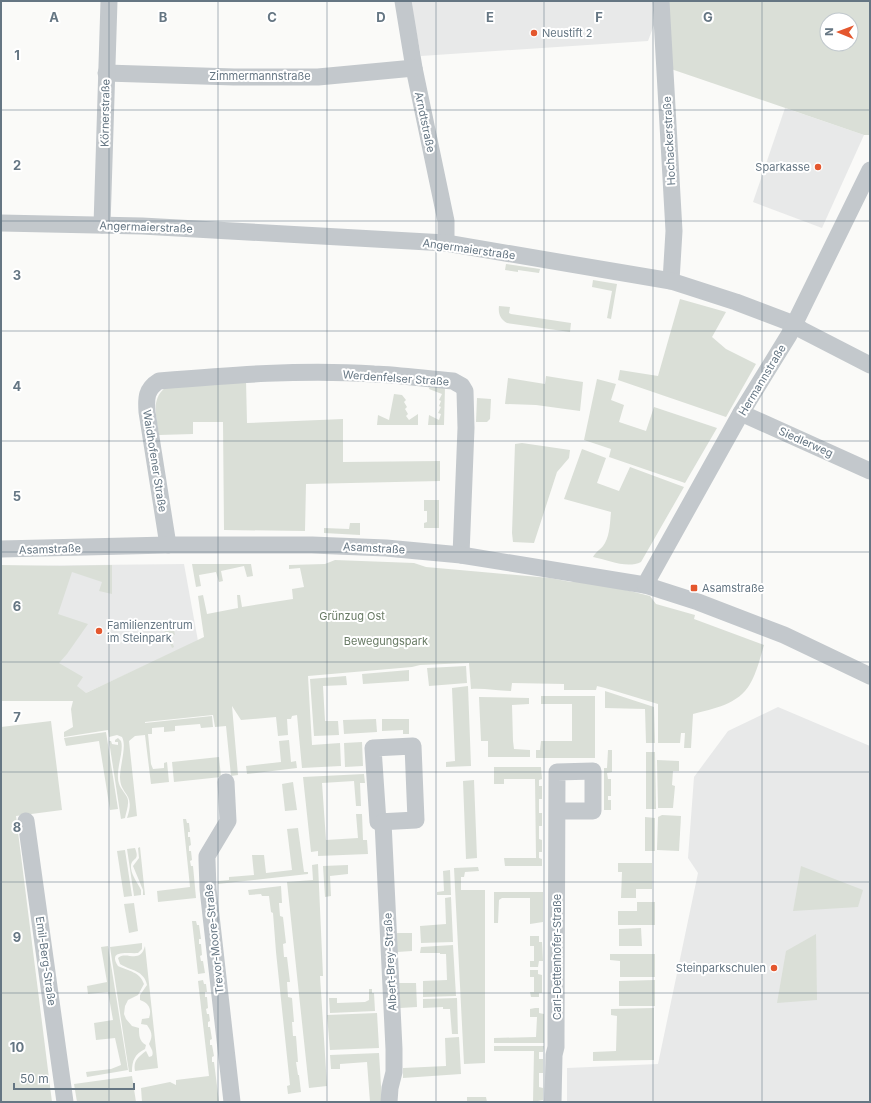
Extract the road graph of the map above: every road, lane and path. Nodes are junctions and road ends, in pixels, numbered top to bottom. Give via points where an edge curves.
1 (109, 1) edge
2 (404, 1) edge
3 (661, 1) edge
4 (414, 68) junction
5 (106, 73) junction
6 (870, 170) edge
7 (1, 223) edge
8 (102, 225) junction
9 (446, 243) junction
10 (671, 281) junction
11 (794, 324) junction
12 (870, 365) edge
13 (159, 381) joint
14 (741, 413) junction
15 (870, 471) edge
16 (168, 545) junction
17 (1, 549) edge
18 (462, 555) junction
19 (644, 585) junction
20 (870, 676) edge
21 (226, 782) dead end
22 (558, 811) dead end
23 (26, 821) dead end
24 (383, 822) junction
25 (65, 1102) edge
26 (232, 1102) edge
27 (389, 1102) edge
28 (554, 1102) edge

1 - 5 street, Körnerstraße
2 - 4 street, Arndtstraße
3 - 10 street, Hochackerstraße via 674,231
4 - 5 street, Zimmermannstraße via 318,77
4 - 9 street, Arndtstraße via 446,221
5 - 8 street, Körnerstraße
6 - 11 street, Hermannstraße
7 - 8 street, Angermaierstraße
8 - 9 street, Angermaierstraße
9 - 10 street, Angermaierstraße
10 - 11 street, Angermaierstraße
11 - 12 street, Angermaierstraße
11 - 14 street, Hermannstraße
13 - 16 street, Waidhofener Straße via 152,386 146,404
13 - 18 street, Werdenfelser Straße via 231,375 367,374 453,381 462,386 467,401
14 - 15 street, Siedlerweg
14 - 19 street, Hermannstraße
16 - 17 street, Asamstraße
16 - 18 street, Asamstraße via 312,545
18 - 19 street, Asamstraße
19 - 20 street, Asamstraße via 698,602 784,635
21 - 26 street, Trevor-Moore-Straße via 228,822 207,860
22 - 28 street, Carl-Dettenhofer-Straße
23 - 25 street, Emil-Berg-Straße
24 - 24 street, Albert-Brey-Straße via 416,820 413,746 373,748 378,822
24 - 27 street, Albert-Brey-Straße via 394,1049 394,1072

